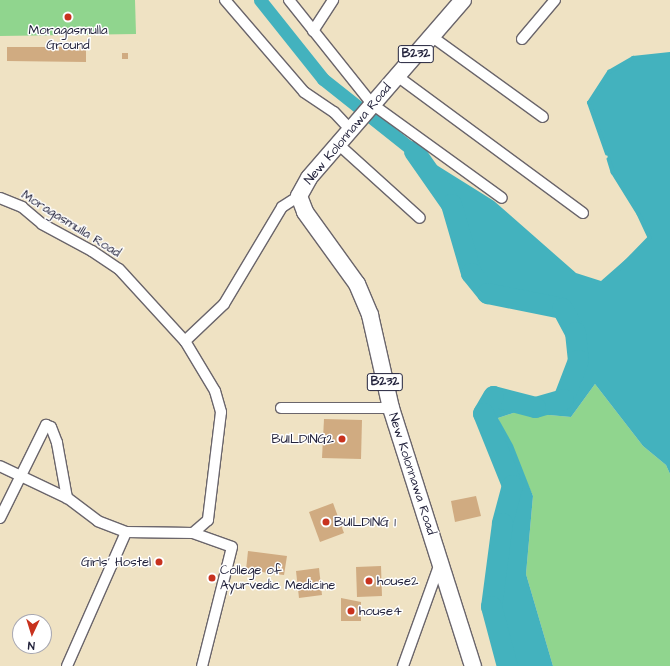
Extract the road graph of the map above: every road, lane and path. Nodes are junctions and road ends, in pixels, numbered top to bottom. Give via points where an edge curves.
1 (225, 0) edge
2 (289, 0) edge
3 (334, 0) edge
4 (463, 0) edge
5 (555, 0) edge
6 (313, 31) junction
7 (431, 36) junction
8 (522, 39) dead end
9 (397, 76) junction
10 (371, 106) junction
11 (543, 116) dead end
12 (352, 128) junction
13 (338, 144) junction
14 (299, 196) junction
15 (0, 198) edge
16 (502, 198) dead end
17 (583, 213) dead end
18 (420, 218) dead end
19 (185, 341) junction
20 (280, 408) dead end
21 (391, 408) junction
22 (0, 466) edge
23 (20, 476) junction
24 (67, 498) junction
25 (0, 518) edge
26 (126, 532) junction
27 (193, 533) junction
28 (441, 561) junction
29 (67, 666) edge
30 (202, 666) edge
31 (403, 666) edge
32 (473, 666) edge

1 - 12 street via 304,92
2 - 6 street
3 - 6 street
4 - 7 main road, New Kolonnawa Road / B232
5 - 8 street
6 - 10 street
7 - 9 main road, New Kolonnawa Road / B232
7 - 11 street
9 - 10 main road, New Kolonnawa Road / B232
9 - 17 street
10 - 12 main road, New Kolonnawa Road / B232
10 - 16 street
12 - 13 main road, New Kolonnawa Road / B232
13 - 14 main road, New Kolonnawa Road / B232 via 309,178
13 - 18 street
14 - 19 street via 282,207 224,304
14 - 21 main road, New Kolonnawa Road / B232 via 305,212 357,284 370,314
15 - 19 street, Moragasmulla Road via 22,207 42,224 119,269
19 - 27 street, Moragasmulla Road via 215,391 221,412 208,520
20 - 21 street
21 - 28 main road, New Kolonnawa Road / B232
22 - 23 street
23 - 24 street
23 - 24 street via 46,425 51,427 57,443
23 - 25 street
24 - 26 street via 98,521
26 - 27 street
26 - 29 street
27 - 30 street via 232,548
28 - 31 street
28 - 32 main road, New Kolonnawa Road / B232

